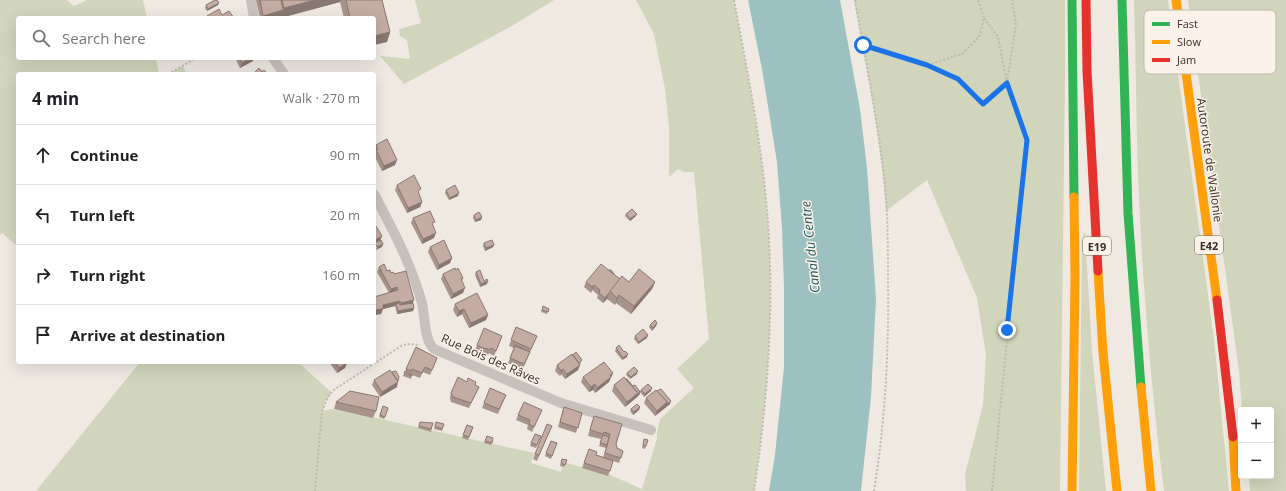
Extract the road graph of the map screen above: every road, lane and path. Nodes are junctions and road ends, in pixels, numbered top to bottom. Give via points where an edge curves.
1 (251, 0) edge
2 (734, 0) edge
3 (855, 0) edge
4 (978, 0) edge
5 (1012, 0) edge
6 (1072, 0) edge
7 (1086, 0) edge
8 (1122, 0) edge
9 (1176, 0) edge
10 (1177, 10) edge
11 (254, 16) edge
12 (984, 18) junction
13 (863, 45) junction
14 (192, 60) edge
15 (274, 60) edge
16 (927, 65) junction
17 (172, 72) edge
18 (283, 72) edge
19 (1186, 74) edge
20 (1007, 83) junction
21 (376, 198) edge
22 (431, 346) junction
23 (376, 362) edge
24 (373, 364) edge
25 (651, 430) dead end
26 (315, 491) edge
27 (754, 491) edge
28 (874, 491) edge
29 (992, 491) edge
30 (1072, 491) edge
31 (1117, 491) edge
32 (1151, 491) edge
33 (1236, 491) edge

1 - 11 street
2 - 27 path via 762,166 769,258 767,393
3 - 13 path
4 - 12 path
5 - 20 path via 1016,24
6 - 30 highway via 1075,277
7 - 31 highway, E19 via 1087,71 1103,353
8 - 32 highway via 1128,213 1137,351
9 - 10 highway, Autoroute de Wallonie / E42
12 - 16 path via 979,37 962,54
12 - 20 path via 998,37
13 - 16 path
13 - 28 path via 878,126 884,178 888,261 885,391
14 - 17 path
15 - 18 street
16 - 20 path via 958,79 983,104
19 - 33 highway, Autoroute de Wallonie / E42 via 1222,336
20 - 29 path via 1027,140
21 - 22 street, Rue Bois des Râves via 408,260 425,313
22 - 23 path via 401,346
22 - 25 street, Rue Bois des Râves via 561,403
24 - 26 path via 329,395 322,411

